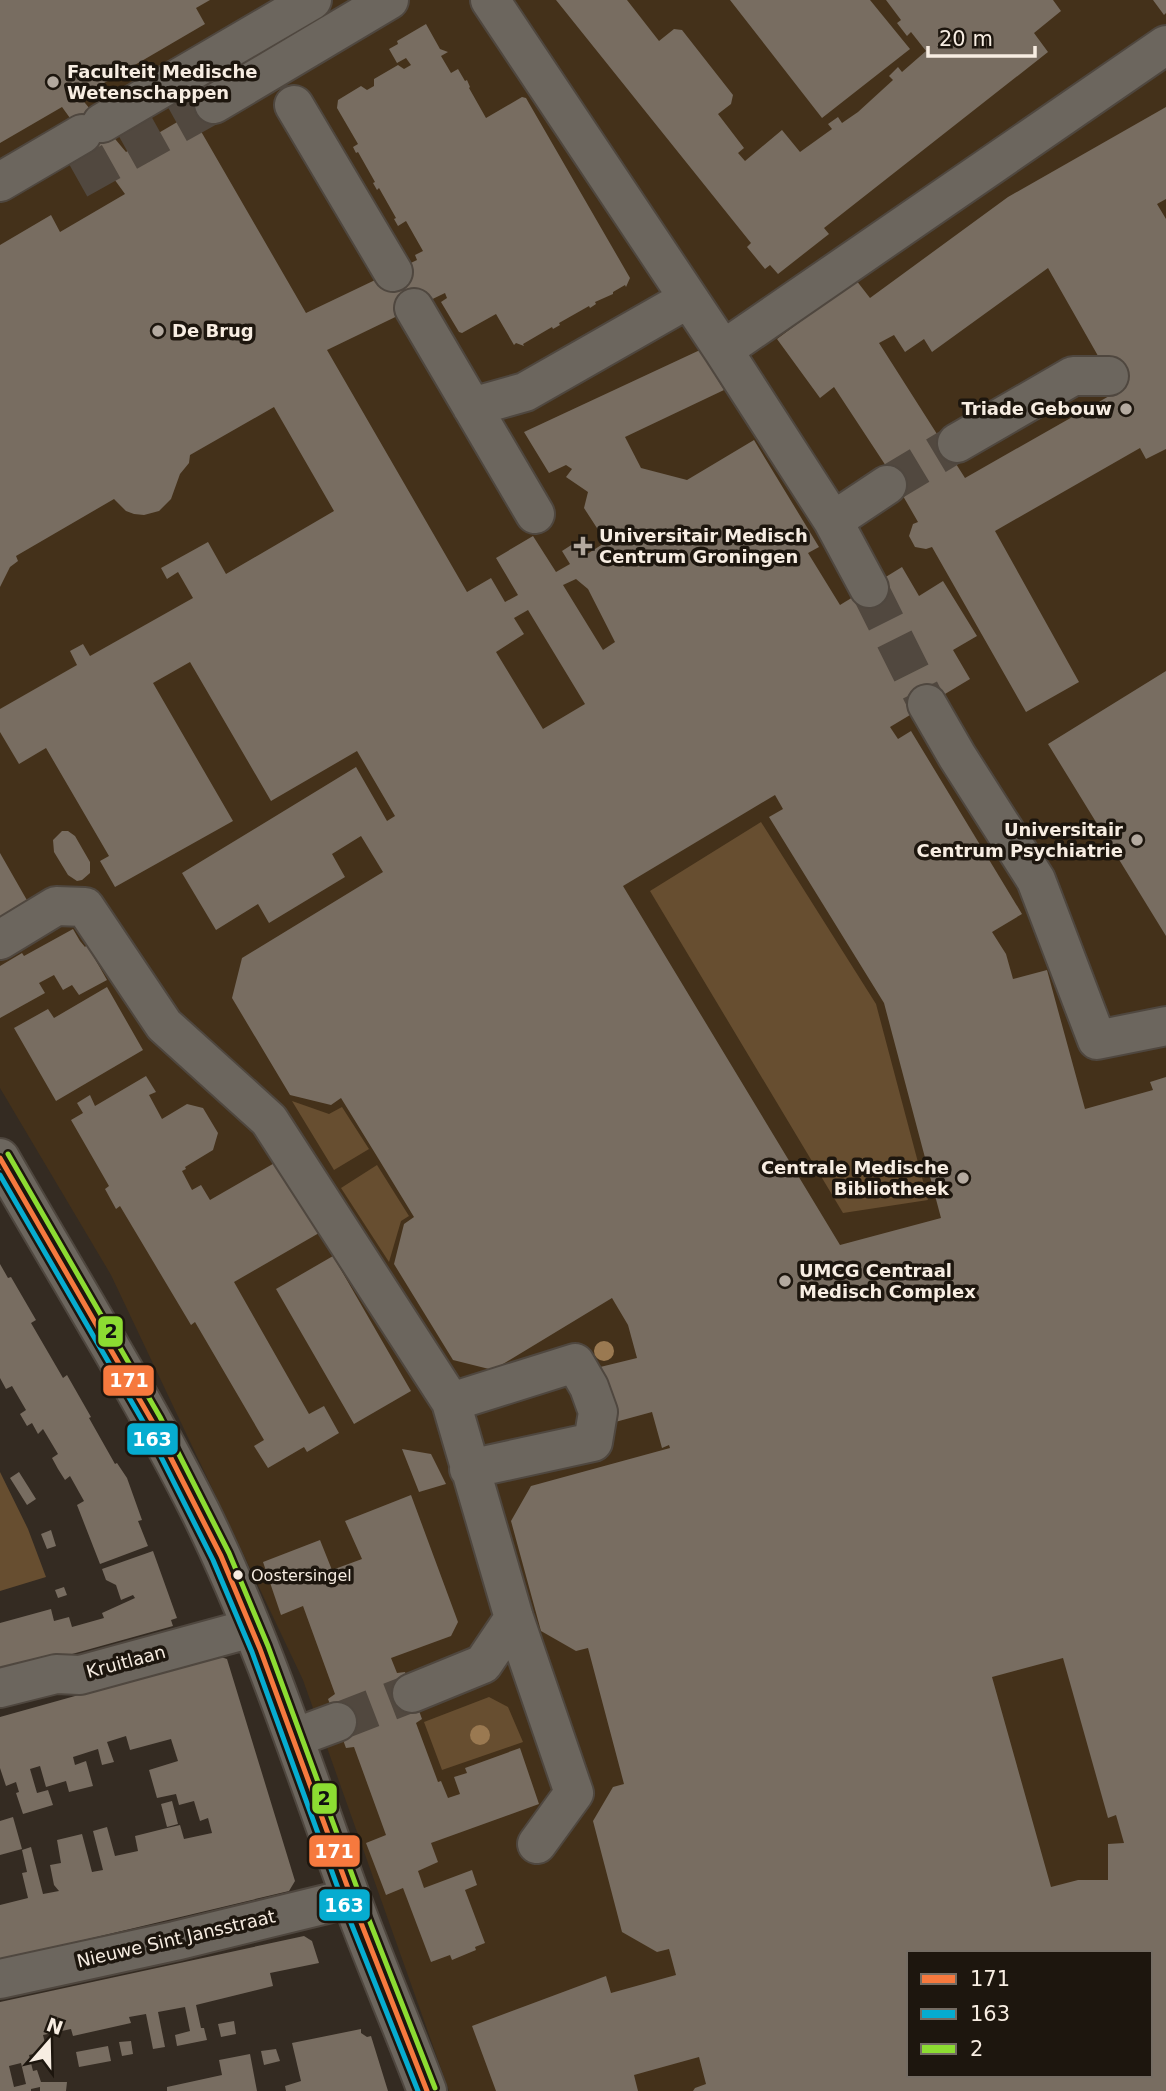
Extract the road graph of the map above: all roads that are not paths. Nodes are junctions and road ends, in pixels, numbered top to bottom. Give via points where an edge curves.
1 (312, 0) edge
2 (490, 0) edge
3 (388, 1) edge
4 (1166, 46) edge
5 (214, 104) tunnel mouth
6 (294, 105) dead end
7 (0, 182) edge
8 (393, 272) dead end
9 (688, 299) junction
10 (414, 308) dead end
11 (723, 350) junction
12 (1109, 376) dead end
13 (472, 407) junction
14 (957, 443) tunnel mouth
15 (887, 485) tunnel mouth
16 (535, 514) dead end
17 (833, 521) junction
18 (869, 588) tunnel mouth
19 (927, 704) tunnel mouth
20 (0, 940) edge
21 (1166, 1026) edge
22 (0, 1157) edge
23 (451, 1402) junction
24 (469, 1469) junction
25 (514, 1618) junction
26 (252, 1628) junction
27 (0, 1689) edge
28 (412, 1693) tunnel mouth
29 (337, 1722) tunnel mouth
30 (293, 1738) junction
31 (537, 1844) dead end
32 (351, 1898) junction
33 (0, 1979) edge
34 (427, 2091) edge

1 - 7 street
2 - 9 street
3 - 5 street
4 - 11 street
6 - 8 street
9 - 11 street
9 - 13 street via 525,392
10 - 13 street
11 - 17 street
12 - 14 street via 1073,376
13 - 16 street
15 - 17 street
17 - 18 street
19 - 21 street via 1036,880 1097,1040
20 - 23 street via 56,906 85,907 164,1026 269,1120
22 - 26 street via 200,1512
23 - 24 street
23 - 24 street via 575,1363 598,1412 593,1442
24 - 25 street
25 - 28 street via 483,1664
25 - 31 street via 574,1793
26 - 27 street, Kruitlaan via 80,1675 56,1674
26 - 30 street
29 - 30 street
30 - 32 street
32 - 33 street, Nieuwe Sint Jansstraat
32 - 34 street

